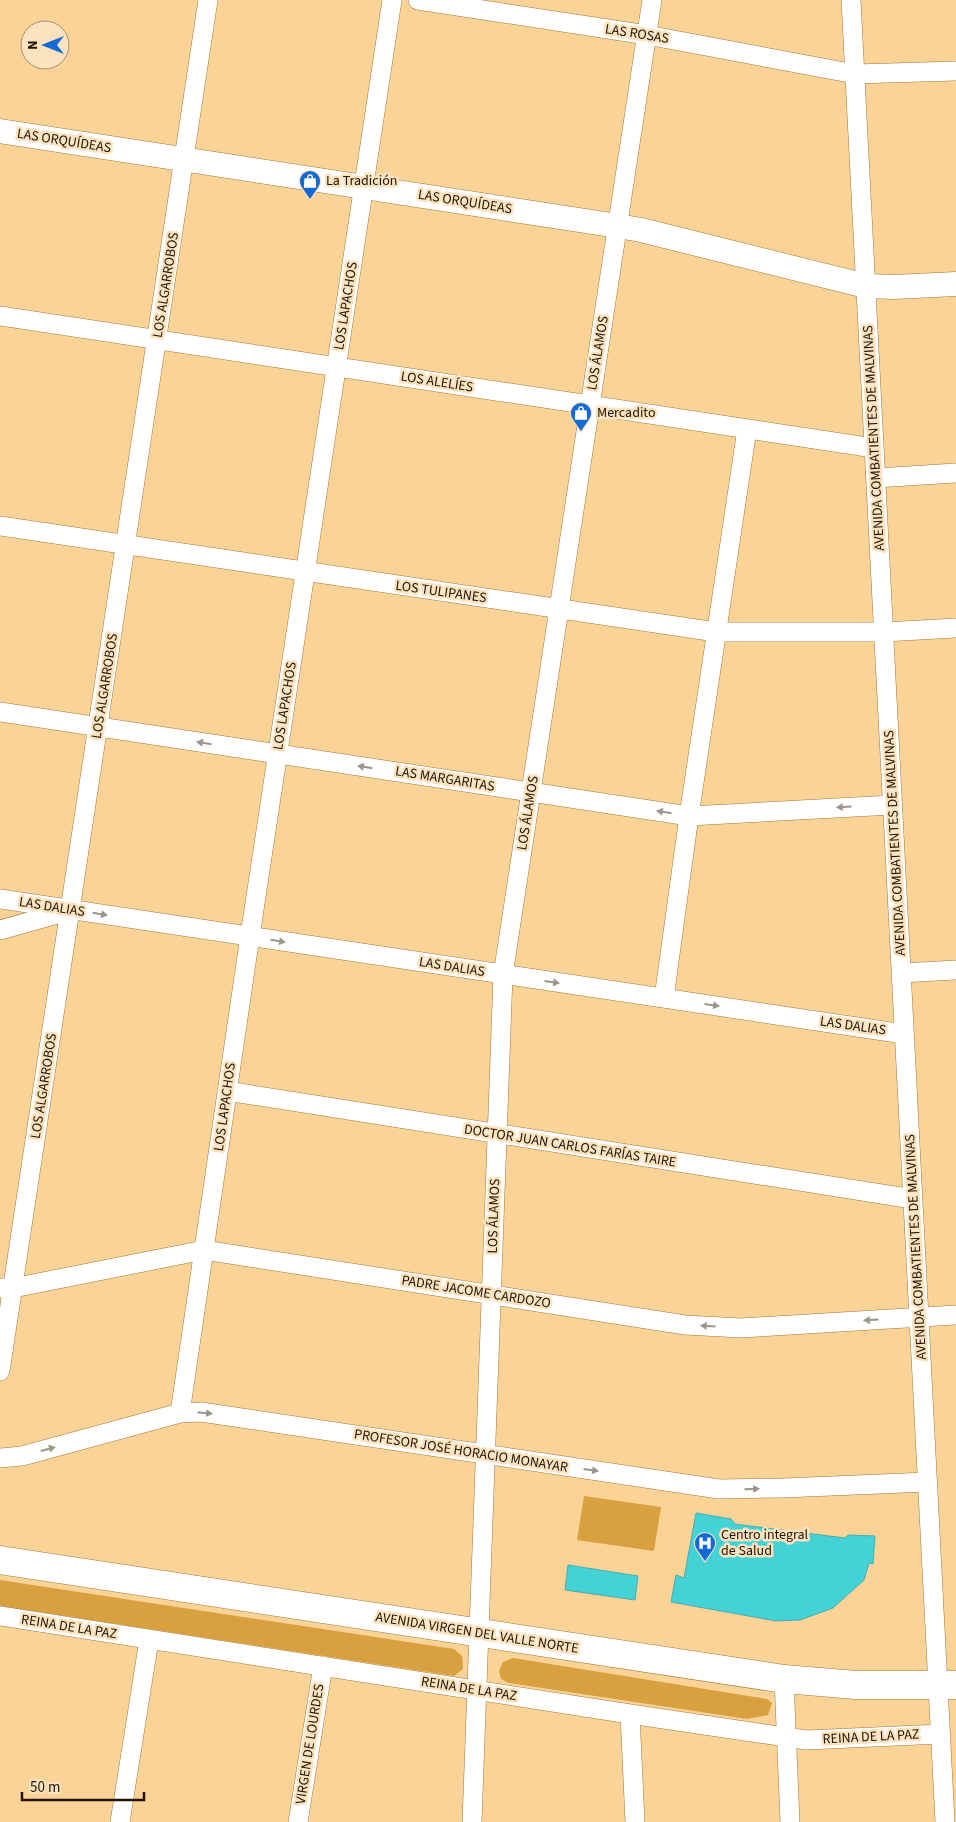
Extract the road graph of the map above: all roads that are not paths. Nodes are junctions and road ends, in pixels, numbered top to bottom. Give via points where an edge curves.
1 (208, 0) edge
2 (392, 0) edge
3 (418, 0) edge
4 (652, 0) edge
5 (851, 0) edge
6 (647, 35) junction
7 (956, 71) edge
8 (855, 74) junction
9 (0, 131) edge
10 (185, 159) junction
11 (364, 187) junction
12 (618, 226) junction
13 (956, 284) edge
14 (866, 286) junction
15 (0, 316) edge
16 (157, 340) junction
17 (337, 367) junction
18 (590, 405) junction
19 (747, 429) junction
20 (874, 448) junction
21 (956, 473) edge
22 (876, 478) junction
23 (0, 526) edge
24 (126, 545) junction
25 (306, 572) junction
26 (559, 609) junction
27 (956, 628) edge
28 (716, 632) junction
29 (884, 632) junction
30 (0, 712) edge
31 (98, 727) junction
32 (278, 754) junction
33 (531, 792) junction
34 (892, 805) junction
35 (689, 816) junction
36 (0, 899) edge
37 (71, 910) junction
38 (0, 930) edge
39 (250, 936) junction
40 (956, 970) edge
41 (901, 973) junction
42 (503, 975) junction
43 (664, 998) junction
44 (904, 1034) junction
45 (227, 1091) junction
46 (497, 1135) junction
47 (913, 1199) junction
48 (204, 1250) junction
49 (6, 1288) edge
50 (491, 1294) junction
51 (956, 1315) edge
52 (919, 1317) junction
53 (0, 1371) edge
54 (180, 1412) junction
55 (485, 1454) junction
56 (0, 1458) edge
57 (928, 1482) junction
58 (0, 1560) edge
59 (0, 1616) edge
60 (478, 1633) junction
61 (149, 1640) junction
62 (323, 1666) junction
63 (784, 1679) junction
64 (947, 1686) edge
65 (478, 1691) junction
66 (630, 1714) junction
67 (941, 1734) junction
68 (786, 1737) junction
69 (120, 1822) edge
70 (298, 1822) edge
71 (472, 1822) edge
72 (635, 1822) edge
73 (790, 1822) edge
74 (945, 1822) edge

1 - 10 street, LOS ALGARROBOS
2 - 11 street, LOS LAPACHOS
3 - 6 street, LAS ROSAS
4 - 6 street, LOS ÁLAMOS
5 - 8 street, AVENIDA COMBATIENTES DE MALVINAS
6 - 8 street, LAS ROSAS
6 - 12 street, LOS ÁLAMOS
7 - 8 street, LAS ROSAS
8 - 14 street, AVENIDA COMBATIENTES DE MALVINAS
9 - 10 street, LAS ORQUÍDEAS
10 - 11 street, LAS ORQUÍDEAS
10 - 16 street, LOS ALGARROBOS
11 - 12 street, LAS ORQUÍDEAS
11 - 17 street, LOS LAPACHOS
12 - 14 street, LAS ORQUÍDEAS
12 - 18 street, LOS ÁLAMOS
13 - 14 street, LAS ORQUÍDEAS
14 - 20 street, AVENIDA COMBATIENTES DE MALVINAS
15 - 16 street, LOS ALELÍES
16 - 17 street, LOS ALELÍES
16 - 24 street, LOS ALGARROBOS
17 - 18 street, LOS ALELÍES
17 - 25 street, LOS LAPACHOS
18 - 19 street, LOS ALELÍES
18 - 26 street, LOS ÁLAMOS
19 - 20 street, LOS ALELÍES
19 - 28 street
20 - 22 street, AVENIDA COMBATIENTES DE MALVINAS
21 - 22 street
22 - 29 street, AVENIDA COMBATIENTES DE MALVINAS
23 - 24 street, LOS TULIPANES
24 - 25 street, LOS TULIPANES
24 - 31 street, LOS ALGARROBOS
25 - 26 street, LOS TULIPANES
25 - 32 street, LOS LAPACHOS
26 - 28 street, LOS TULIPANES
26 - 33 street, LOS ÁLAMOS
27 - 29 street, LOS TULIPANES
28 - 29 street, LOS TULIPANES
28 - 35 street
29 - 34 street, AVENIDA COMBATIENTES DE MALVINAS
30 - 31 street, LAS MARGARITAS
32 -> 31 street, LAS MARGARITAS
31 - 37 street, LOS ALGARROBOS
33 -> 32 street, LAS MARGARITAS
32 - 39 street, LOS LAPACHOS
35 -> 33 street, LAS MARGARITAS
33 - 42 street, LOS ÁLAMOS
34 -> 35 street, LAS MARGARITAS
34 - 41 street, AVENIDA COMBATIENTES DE MALVINAS
35 - 43 street
36 - 37 street, LAS DALIAS
37 - 38 street
37 -> 39 street, LAS DALIAS
37 - 49 street, LOS ALGARROBOS
39 -> 42 street, LAS DALIAS
39 - 45 street, LOS LAPACHOS
40 - 41 street
41 - 44 street, AVENIDA COMBATIENTES DE MALVINAS
42 -> 43 street, LAS DALIAS
42 - 46 street, LOS ÁLAMOS
43 -> 44 street, LAS DALIAS
44 - 47 street, AVENIDA COMBATIENTES DE MALVINAS
45 - 46 street, DOCTOR JUAN CARLOS FARÍAS TAIRE
45 - 48 street, LOS LAPACHOS
46 - 47 street, DOCTOR JUAN CARLOS FARÍAS TAIRE
46 - 50 street, LOS ÁLAMOS
47 - 52 street, AVENIDA COMBATIENTES DE MALVINAS
48 - 49 street, PADRE JACOME CARDOZO
48 - 50 street, PADRE JACOME CARDOZO
48 - 54 street, LOS LAPACHOS
49 - 53 street, LOS ALGARROBOS
52 -> 50 street, PADRE JACOME CARDOZO via 741,1328 694,1325
50 - 55 street, LOS ÁLAMOS
51 - 52 street, PADRE JACOME CARDOZO
52 - 57 street, AVENIDA COMBATIENTES DE MALVINAS
54 -> 55 street, PROFESOR JOSÉ HORACIO MONAYAR via 201,1412
56 -> 54 street, PROFESOR JOSÉ HORACIO MONAYAR via 22,1456
55 -> 57 street, PROFESOR JOSÉ HORACIO MONAYAR via 719,1489
55 - 60 street, LOS ÁLAMOS
57 - 64 street, AVENIDA COMBATIENTES DE MALVINAS
58 - 60 main road, AVENIDA VIRGEN DEL VALLE NORTE
59 - 61 street, REINA DE LA PAZ
60 - 63 main road, AVENIDA VIRGEN DEL VALLE NORTE
60 - 65 street, LOS ÁLAMOS
61 - 62 street, REINA DE LA PAZ
61 - 69 street
62 - 65 street, REINA DE LA PAZ
62 - 70 street, VIRGEN DE LOURDES
63 - 64 main road, AVENIDA VIRGEN DEL VALLE NORTE via 856,1685
63 - 68 street
64 - 67 street, AVENIDA COMBATIENTES DE MALVINAS
65 - 66 street, REINA DE LA PAZ
65 - 71 street, LOS ÁLAMOS
66 - 68 street, REINA DE LA PAZ
66 - 72 street
67 - 68 street, REINA DE LA PAZ via 806,1740
67 - 74 street, AVENIDA COMBATIENTES DE MALVINAS
68 - 73 street

